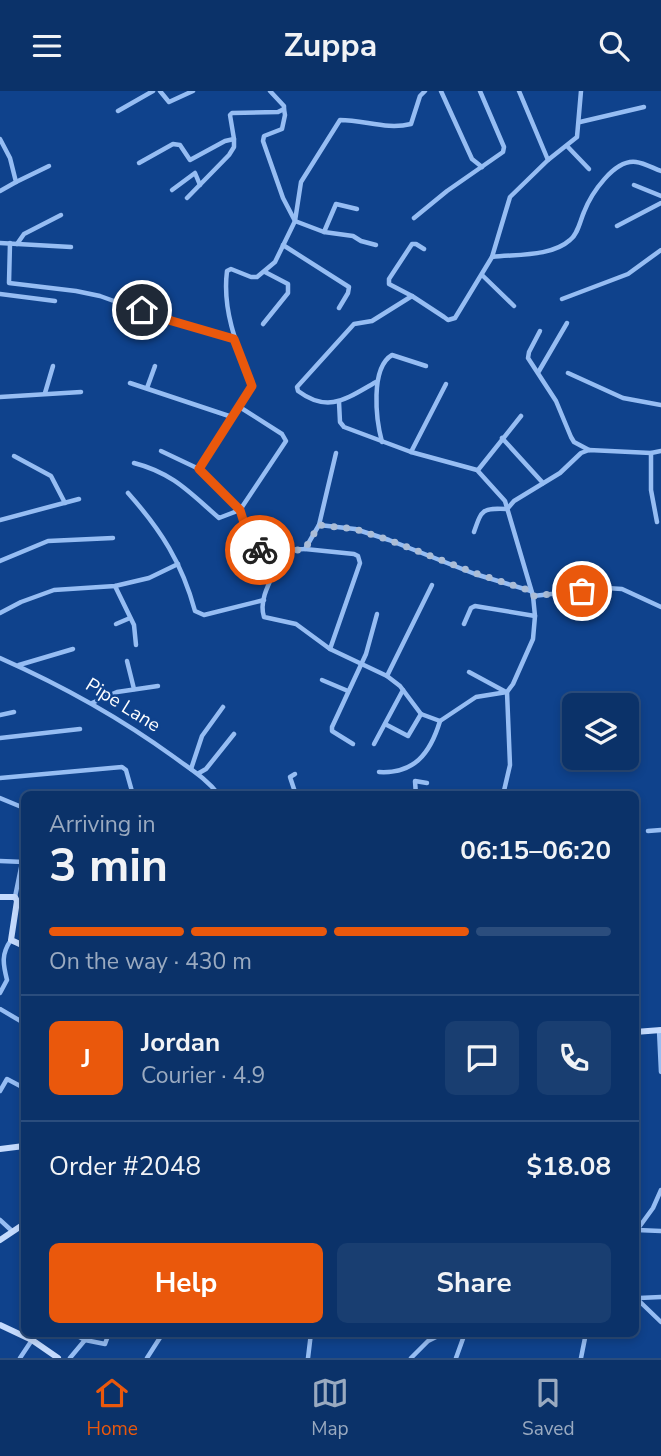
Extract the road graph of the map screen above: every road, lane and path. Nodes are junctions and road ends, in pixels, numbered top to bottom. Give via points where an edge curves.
1 (153, 91) edge
2 (160, 91) edge
3 (192, 91) edge
4 (270, 91) edge
5 (425, 91) edge
6 (441, 91) edge
7 (480, 91) edge
8 (519, 91) edge
9 (581, 91) edge
10 (644, 107) dead end
11 (284, 109) junction
12 (118, 111) dead end
13 (580, 122) junction
14 (0, 139) edge
15 (234, 139) junction
16 (568, 146) junction
17 (548, 160) junction
18 (139, 163) dead end
19 (49, 166) dead end
20 (482, 167) junction
21 (589, 169) dead end
22 (661, 171) edge
23 (16, 181) junction
24 (200, 185) junction
25 (634, 185) dead end
26 (172, 190) dead end
27 (0, 191) edge
28 (661, 196) edge
29 (187, 198) dead end
30 (661, 203) edge
31 (357, 209) dead end
32 (61, 215) dead end
33 (414, 218) dead end
34 (295, 221) junction
35 (617, 226) dead end
36 (324, 232) junction
37 (0, 243) edge
38 (10, 243) junction
39 (17, 244) junction
40 (283, 245) junction
41 (376, 245) dead end
42 (71, 247) dead end
43 (425, 249) dead end
44 (661, 250) edge
45 (492, 257) junction
46 (265, 272) junction
47 (482, 275) junction
48 (0, 294) edge
49 (412, 296) junction
50 (562, 299) dead end
51 (55, 301) dead end
52 (514, 306) dead end
53 (339, 309) dead end
54 (567, 323) dead end
55 (263, 324) dead end
56 (540, 331) dead end
57 (234, 339) junction
58 (53, 366) dead end
59 (155, 366) dead end
60 (426, 366) dead end
61 (538, 371) junction
62 (568, 373) dead end
63 (376, 382) junction
64 (130, 383) dead end
65 (446, 384) dead end
66 (147, 388) junction
67 (81, 392) dead end
68 (45, 393) junction
69 (0, 397) edge
70 (340, 403) junction
71 (661, 405) edge
72 (238, 406) junction
73 (521, 416) dead end
74 (232, 417) junction
75 (502, 439) junction
76 (382, 442) junction
77 (589, 450) junction
78 (161, 451) dead end
79 (661, 451) edge
80 (411, 452) junction
81 (336, 453) dead end
82 (651, 453) junction
83 (14, 456) dead end
84 (134, 463) dead end
85 (199, 469) junction
86 (477, 470) junction
87 (543, 483) junction
88 (128, 493) dead end
89 (79, 499) dead end
90 (65, 503) junction
91 (507, 509) junction
92 (240, 510) junction
93 (0, 520) edge
94 (657, 522) dead end
95 (319, 525) junction
96 (474, 532) dead end
97 (113, 538) dead end
98 (305, 549) junction
99 (283, 552) junction
100 (0, 561) edge
101 (178, 564) junction
102 (432, 585) dead end
103 (115, 586) junction
104 (532, 594) junction
105 (264, 600) junction
106 (661, 607) edge
107 (0, 613) edge
108 (377, 614) dead end
109 (535, 617) junction
110 (130, 618) junction
111 (116, 624) dead end
112 (464, 624) dead end
113 (136, 645) dead end
114 (73, 649) dead end
115 (330, 649) junction
116 (0, 657) edge
117 (127, 661) dead end
118 (361, 665) junction
119 (18, 666) junction
120 (469, 672) dead end
121 (387, 676) junction
122 (322, 680) dead end
123 (158, 686) dead end
124 (134, 689) junction
125 (348, 691) junction
126 (403, 691) junction
127 (507, 692) junction
128 (91, 703) junction
129 (223, 707) dead end
130 (14, 712) dead end
131 (421, 714) junction
132 (0, 715) edge
133 (440, 721) junction
134 (385, 724) junction
135 (80, 729) dead end
136 (234, 734) dead end
137 (0, 738) edge
138 (353, 744) dead end
139 (374, 744) dead end
140 (191, 769) junction
141 (379, 772) dead end
142 (199, 773) junction
143 (295, 773) dead end
144 (0, 778) edge
145 (427, 783) dead end
146 (132, 791) edge
147 (215, 791) edge
148 (295, 791) edge
149 (416, 791) edge
150 (504, 791) edge
151 (0, 798) edge
152 (21, 807) edge
153 (661, 830) edge
154 (648, 831) dead end
155 (0, 861) edge
156 (21, 862) edge
157 (21, 871) edge
158 (0, 897) edge
159 (15, 898) junction
160 (11, 940) junction
161 (21, 945) edge
162 (0, 993) edge
163 (0, 1009) edge
164 (21, 1021) edge
165 (660, 1030) edge
166 (639, 1032) edge
167 (661, 1072) edge
168 (21, 1086) edge
169 (0, 1091) edge
170 (21, 1146) edge
171 (0, 1149) edge
172 (661, 1191) edge
173 (0, 1220) edge
174 (21, 1226) edge
175 (639, 1227) edge
176 (12, 1231) junction
177 (639, 1231) edge
178 (661, 1231) edge
179 (0, 1240) edge
180 (661, 1297) edge
181 (639, 1298) edge
182 (639, 1301) edge
183 (661, 1322) edge
184 (0, 1325) edge
185 (21, 1336) edge
186 (24, 1337) edge
187 (79, 1337) edge
188 (108, 1337) edge
189 (160, 1337) edge
190 (311, 1337) edge
191 (436, 1337) edge
192 (464, 1337) edge
193 (585, 1337) edge
194 (85, 1340) junction
195 (32, 1341) junction
196 (48, 1355) edge
197 (20, 1358) edge
198 (58, 1358) edge
199 (71, 1358) edge
200 (147, 1358) edge
201 (309, 1358) edge
202 (411, 1358) edge
203 (456, 1358) edge
204 (581, 1358) edge

1 - 12 street
2 - 3 street via 169,102
4 - 11 street
5 - 34 street via 411,124 397,127 340,120 301,182
6 - 20 street via 472,159
7 - 20 street via 504,147
8 - 17 street
9 - 13 street
10 - 13 street
11 - 15 street via 232,113
11 - 34 street via 282,129 264,136 263,141
13 - 16 street via 577,137
14 - 23 street
15 - 18 street via 190,160 180,145 173,144
15 - 24 street via 229,155
16 - 17 street
16 - 21 street
17 - 45 street via 510,197
19 - 23 street
20 - 33 street
22 - 45 street via 625,163 596,188 568,243 535,253
23 - 27 street
24 - 26 street via 195,173
24 - 29 street
25 - 28 street
30 - 35 street
31 - 36 street via 336,204
32 - 39 street via 24,234
34 - 36 street
34 - 40 street
36 - 41 street
37 - 38 street
38 - 39 street
38 - 57 street via 9,283 100,296
39 - 42 street
40 - 46 street
40 - 53 street via 349,287
43 - 49 street via 412,244 388,282
44 - 50 street via 628,274
45 - 47 street
46 - 55 street via 289,287
46 - 57 street via 251,277 227,271 225,292
47 - 49 street via 452,320
47 - 52 street
48 - 51 street
49 - 70 street via 372,321 354,324 297,387 319,403
54 - 61 street
56 - 61 street via 528,358
57 - 72 street via 252,383
58 - 68 street
59 - 66 street
60 - 63 street via 389,356
61 - 77 street via 570,437
62 - 71 street via 623,398
63 - 70 street
63 - 76 street
64 - 66 street
65 - 80 street
66 - 74 street
67 - 68 street
68 - 69 street
70 - 76 street via 341,425
72 - 74 street
72 - 92 street via 282,433 286,441
73 - 75 street
74 - 85 street
75 - 86 street
75 - 87 street
76 - 80 street
77 - 82 street
77 - 87 street
78 - 85 street
79 - 82 street
80 - 86 street
81 - 95 street
82 - 94 street
83 - 90 street via 51,476
84 - 92 street via 171,477 219,518
85 - 92 street
86 - 91 street via 495,487
87 - 91 street
88 - 101 street via 155,523
89 - 90 street
90 - 93 street
91 - 96 street via 484,510
91 - 104 street
92 - 99 street via 251,545
95 - 98 street
95 - 104 street via 355,529 389,540
97 - 100 street via 48,541
98 - 99 street
98 - 115 street via 354,554 360,563
99 - 105 street
101 - 103 street via 149,579
101 - 105 street via 199,614
102 - 121 street
103 - 107 street via 54,590
103 - 110 street
104 - 106 street via 622,589
104 - 109 street
105 - 115 street via 264,617 296,624
108 - 118 street
109 - 112 street via 475,606
109 - 127 street via 533,639
110 - 111 street
110 - 113 street
114 - 119 street
115 - 118 street
116 - 119 street, Pipe Lane
117 - 124 street
118 - 121 street
118 - 125 street
119 - 128 street, Pipe Lane
120 - 127 street
121 - 126 street
122 - 125 street
123 - 124 street
124 - 128 street
125 - 138 street via 332,730
126 - 131 street
126 - 134 street
127 - 133 street via 476,697
127 - 150 street via 510,765
128 - 140 street, Pipe Lane
129 - 140 street via 202,736
130 - 132 street
131 - 133 street
131 - 134 street via 408,736
133 - 141 street via 415,765
134 - 139 street
135 - 137 street
136 - 142 street
140 - 142 street, Pipe Lane
142 - 147 street, Pipe Lane
143 - 148 street via 290,778
144 - 146 street via 122,767
145 - 149 street via 415,781
151 - 152 street
153 - 154 street
155 - 156 street
157 - 159 street
158 - 159 street
159 - 160 street
160 - 161 street
160 - 162 street via 4,950 7,980
163 - 164 street
165 - 166 street
165 - 167 street
168 - 169 street via 8,1079
170 - 171 street
172 - 175 street
173 - 176 street
174 - 176 street
176 - 179 street
177 - 178 street
180 - 181 street
182 - 183 street
184 - 185 street
186 - 195 street
187 - 194 street
188 - 194 street via 105,1344
189 - 200 street
190 - 201 street
191 - 202 street
192 - 203 street
193 - 204 street
194 - 199 street
195 - 196 street
195 - 197 street
196 - 198 street

